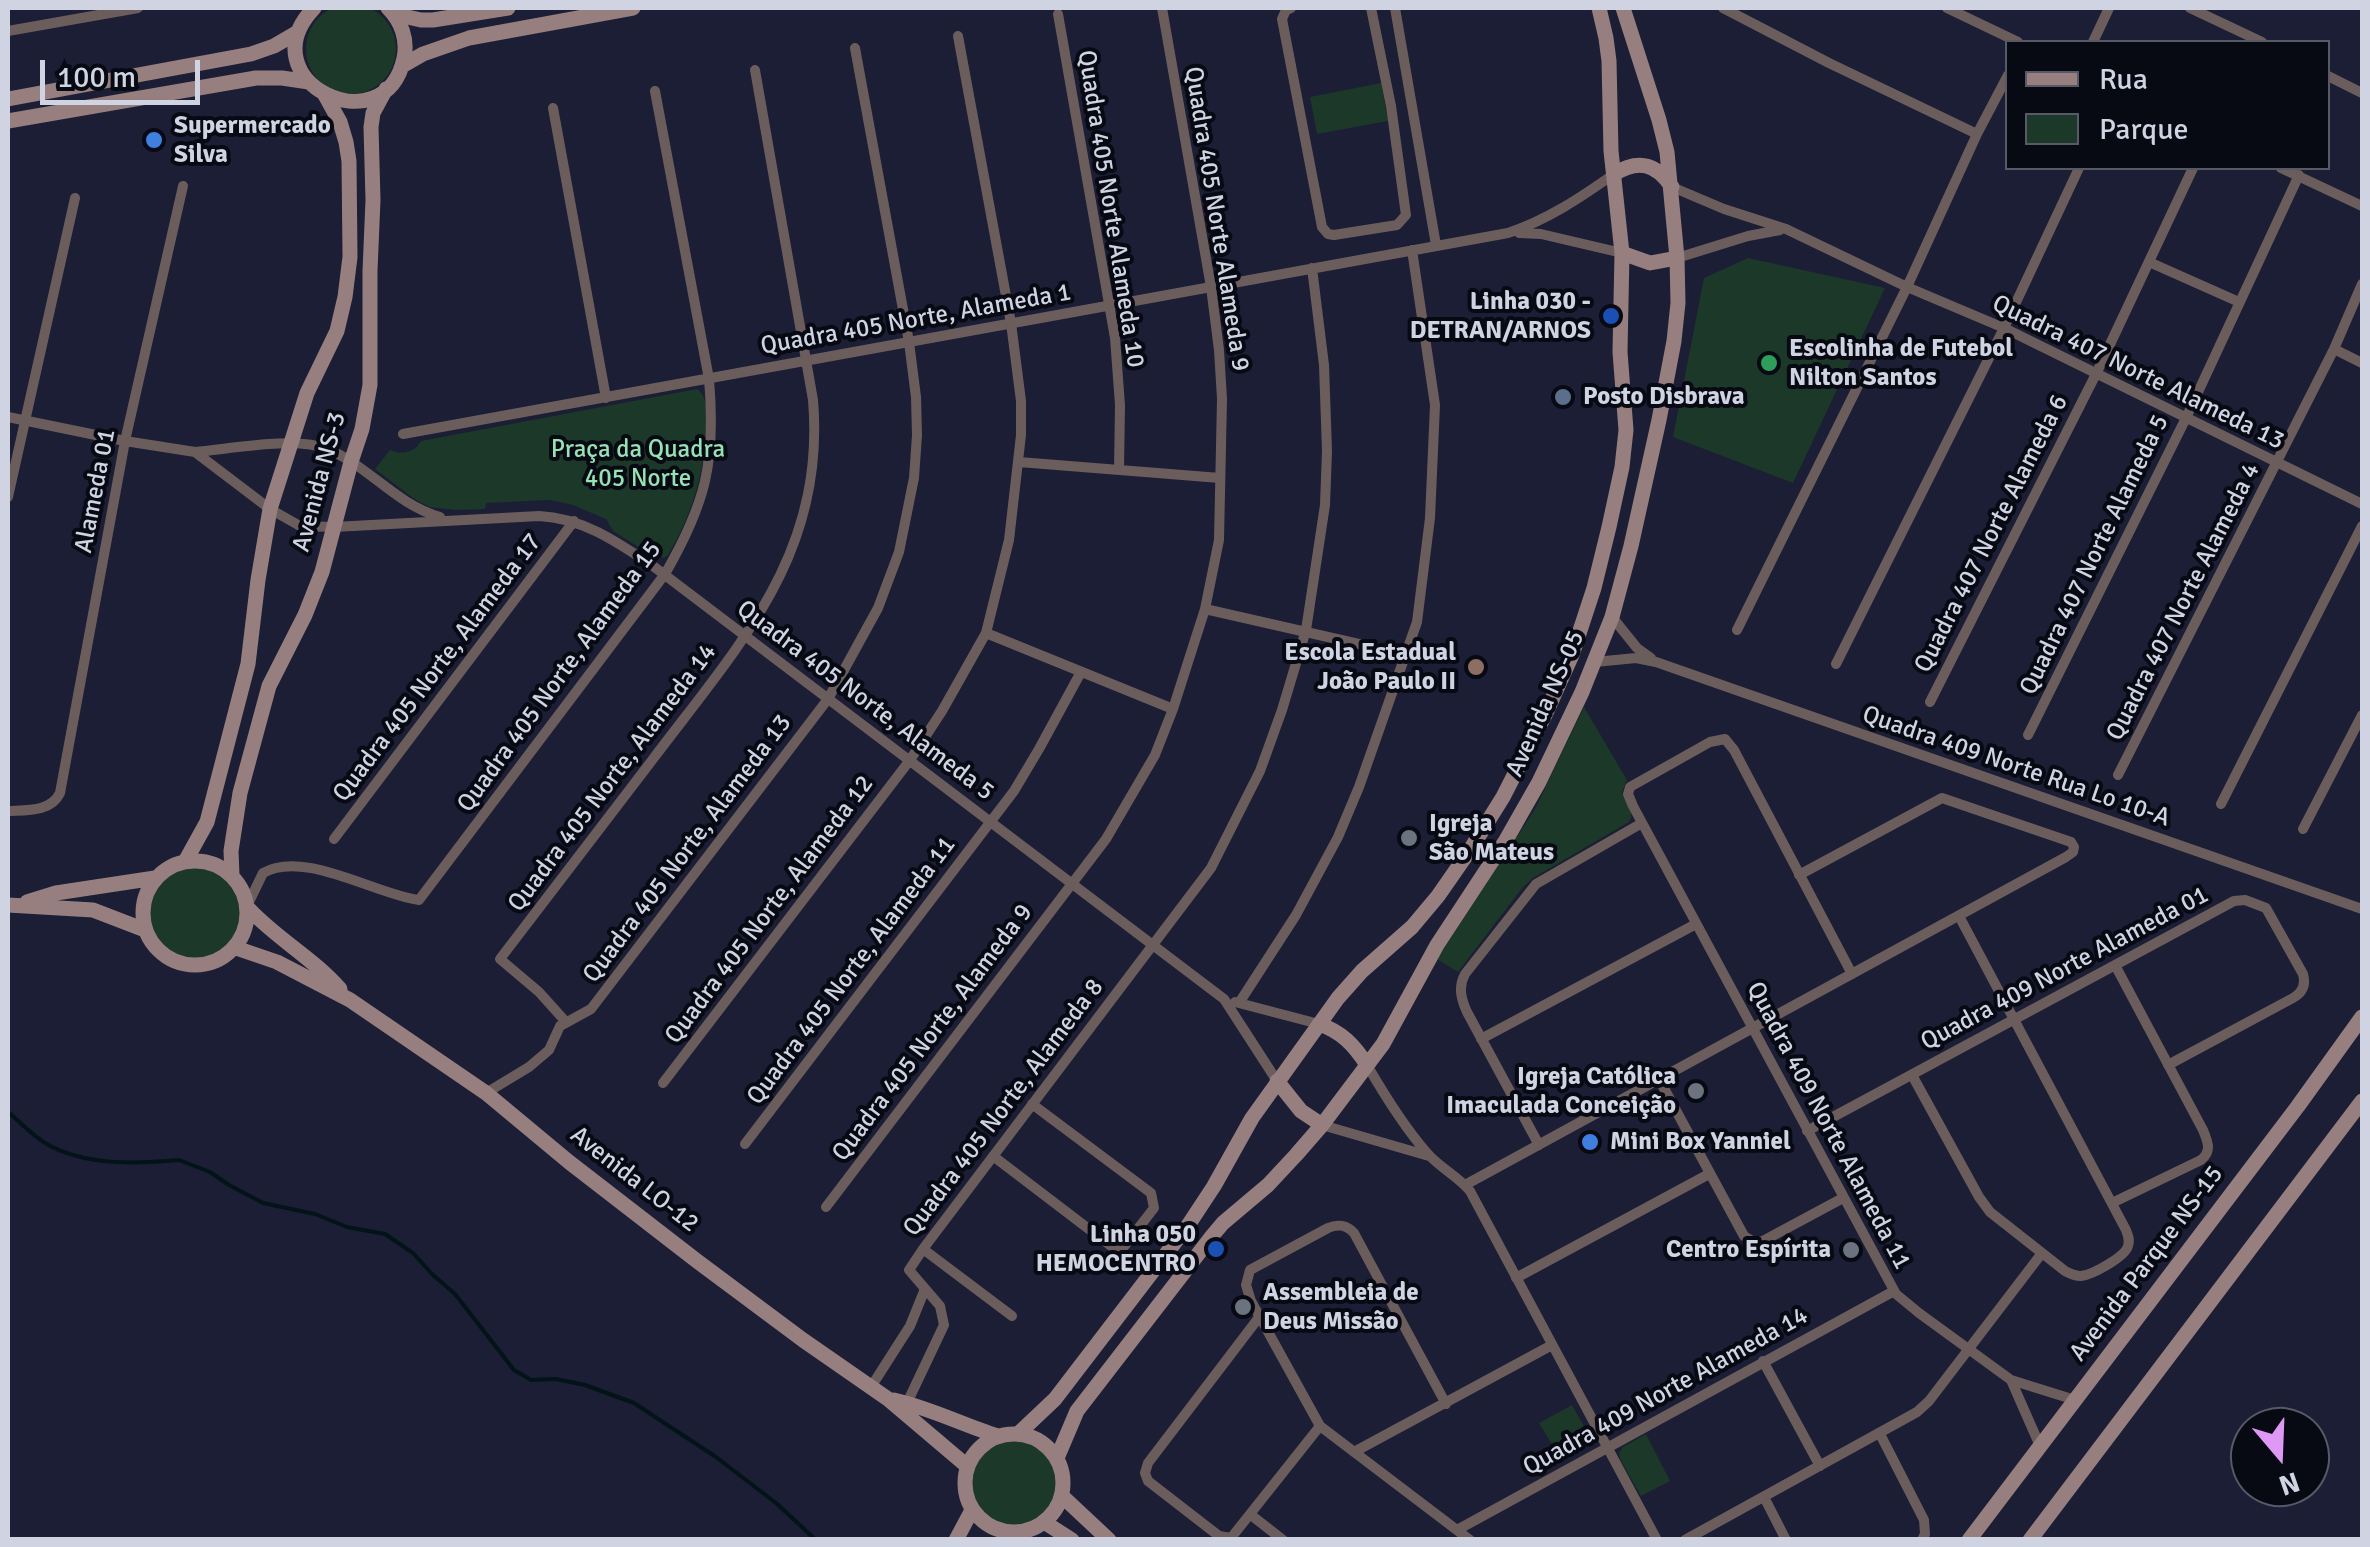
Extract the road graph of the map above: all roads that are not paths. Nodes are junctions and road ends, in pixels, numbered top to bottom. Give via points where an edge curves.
1 (138, 8) edge
2 (314, 8) edge
3 (508, 8) edge
4 (633, 8) edge
5 (1162, 8) edge
6 (1291, 8) edge
7 (1371, 8) edge
8 (1395, 8) edge
9 (1598, 8) edge
10 (1623, 8) edge
11 (1723, 8) edge
12 (1947, 8) edge
13 (2110, 8) edge
14 (2190, 8) edge
15 (391, 11) edge
16 (1058, 14) dead end
17 (8, 31) edge
18 (298, 32) junction
19 (958, 36) dead end
20 (2014, 40) edge
21 (2094, 40) edge
22 (2258, 40) edge
23 (855, 48) dead end
24 (402, 66) junction
25 (755, 70) dead end
26 (2330, 77) edge
27 (2005, 81) edge
28 (309, 82) junction
29 (386, 88) junction
30 (654, 91) dead end
31 (2362, 93) edge
32 (325, 95) junction
33 (8, 99) edge
34 (1411, 102) junction
35 (1391, 106) junction
36 (554, 108) dead end
37 (8, 121) edge
38 (1976, 134) junction
39 (2078, 170) edge
40 (2193, 170) edge
41 (2287, 170) edge
42 (1614, 174) junction
43 (2298, 175) junction
44 (183, 186) dead end
45 (1672, 187) junction
46 (74, 198) dead end
47 (2362, 206) edge
48 (1786, 229) junction
49 (1508, 233) junction
50 (1436, 246) junction
51 (1412, 250) junction
52 (1622, 253) junction
53 (1678, 258) junction
54 (2149, 262) junction
55 (1312, 268) junction
56 (2362, 284) edge
57 (1211, 287) junction
58 (1907, 287) junction
59 (2239, 302) junction
60 (1110, 305) junction
61 (1011, 323) junction
62 (2004, 328) junction
63 (909, 342) junction
64 (2334, 349) junction
65 (808, 361) junction
66 (2362, 363) edge
67 (2097, 372) junction
68 (708, 379) junction
69 (606, 398) junction
70 (8, 417) edge
71 (2186, 418) junction
72 (23, 421) junction
73 (403, 434) dead end
74 (125, 442) junction
75 (292, 444) junction
76 (196, 452) junction
77 (351, 462) junction
78 (1019, 462) junction
79 (2276, 463) junction
80 (1119, 470) junction
81 (1220, 478) junction
82 (8, 497) edge
83 (2362, 504) edge
84 (270, 509) junction
85 (450, 519) junction
86 (574, 522) junction
87 (2362, 526) edge
88 (334, 527) junction
89 (664, 574) junction
90 (1206, 609) junction
91 (1612, 617) junction
92 (1306, 630) junction
93 (1737, 630) dead end
94 (986, 632) junction
95 (746, 636) junction
96 (1407, 654) junction
97 (1595, 662) junction
98 (1656, 662) junction
99 (1836, 664) dead end
100 (1080, 672) junction
101 (828, 698) junction
102 (1930, 702) dead end
103 (1173, 709) junction
104 (2362, 715) edge
105 (2028, 735) dead end
106 (910, 760) junction
107 (2118, 775) dead end
108 (2220, 804) dead end
109 (8, 811) edge
110 (990, 822) junction
111 (1642, 823) junction
112 (2303, 829) dead end
113 (334, 840) dead end
114 (186, 860) junction
115 (232, 875) junction
116 (1799, 875) junction
117 (155, 878) junction
118 (1072, 884) junction
119 (14, 904) edge
120 (248, 908) junction
121 (2362, 909) edge
122 (1958, 916) junction
123 (1696, 924) junction
124 (144, 930) junction
125 (1152, 944) junction
126 (236, 948) junction
127 (2115, 966) junction
128 (1852, 974) junction
129 (1224, 999) junction
130 (350, 1000) junction
131 (1238, 1003) junction
132 (2362, 1017) edge
133 (2014, 1020) junction
134 (566, 1022) junction
135 (1318, 1024) junction
136 (1752, 1028) junction
137 (1482, 1039) junction
138 (1367, 1065) junction
139 (2168, 1065) junction
140 (1912, 1074) junction
141 (1659, 1079) junction
142 (1277, 1082) junction
143 (663, 1084) dead end
144 (486, 1093) junction
145 (2362, 1101) edge
146 (1032, 1104) junction
147 (1322, 1125) junction
148 (1807, 1131) junction
149 (745, 1144) dead end
150 (1539, 1145) junction
151 (992, 1156) junction
152 (1430, 1156) junction
153 (1710, 1174) junction
154 (1465, 1185) junction
155 (1843, 1198) junction
156 (2112, 1203) junction
157 (826, 1207) dead end
158 (923, 1249) junction
159 (2042, 1252) junction
160 (1516, 1278) junction
161 (924, 1288) junction
162 (1894, 1290) junction
163 (1012, 1316) dead end
164 (1260, 1316) junction
165 (1552, 1345) junction
166 (1968, 1349) junction
167 (1763, 1361) junction
168 (2012, 1380) junction
169 (871, 1387) junction
170 (888, 1399) junction
171 (2074, 1400) junction
172 (907, 1403) junction
173 (1446, 1404) junction
174 (1320, 1426) junction
175 (1018, 1434) junction
176 (1880, 1434) junction
177 (998, 1436) junction
178 (1606, 1446) junction
179 (2040, 1446) junction
180 (1354, 1452) junction
181 (1057, 1458) junction
182 (967, 1466) junction
183 (1820, 1466) junction
184 (1062, 1496) junction
185 (1764, 1497) junction
186 (972, 1510) junction
187 (1251, 1515) junction
188 (1044, 1522) junction
189 (1457, 1530) junction
190 (1924, 1534) edge
191 (1000, 1536) edge
192 (1228, 1539) edge
193 (956, 1540) edge
194 (1072, 1540) edge
195 (1109, 1540) edge
196 (1283, 1540) edge
197 (1470, 1540) edge
198 (1657, 1540) edge
199 (1685, 1540) edge
200 (1786, 1540) edge
201 (1969, 1540) edge
202 (2030, 1540) edge

1 - 17 street
2 - 18 street
3 - 15 street via 433,20
4 - 24 street via 469,38
5 - 57 street, Quadra 405 Norte Alameda 9
6 - 35 street via 1282,19 1328,234 1397,224 1406,216
7 - 35 street
8 - 34 street
9 - 42 street, Avenida NS-05 via 1608,50
10 - 45 street, Avenida NS-05 via 1659,120
11 - 38 street
12 - 20 street
13 - 21 street
14 - 22 street
15 - 24 street via 404,39
16 - 60 street, Quadra 405 Norte Alameda 10
18 - 28 street via 298,58
18 - 33 street via 251,54
19 - 61 street, Quadra 405 Norte, Alameda 12
23 - 63 street, Quadra 405 Norte, Alameda 13
24 - 29 street, Avenida NS-3
25 - 65 street, Quadra 405 Norte, Alameda 14
26 - 31 street
27 - 38 street
28 - 32 street, Avenida NS-3
28 - 37 street via 256,78
29 - 32 street via 356,101
29 - 77 street, Avenida NS-3 via 371,127 370,385
30 - 68 street, Quadra 405 Norte, Alameda 15
32 - 75 street, Avenida NS-3 via 346,142 350,258 341,316
34 - 35 street
34 - 50 street
36 - 69 street
38 - 58 street
39 - 62 street
40 - 54 street, Quadra 407 Norte Alameda 6
41 - 43 street
42 - 45 street via 1642,164
42 - 49 street
42 - 52 street, Avenida NS-05
43 - 47 street
43 - 59 street, Quadra 407 Norte Alameda 5
44 - 74 street, Alameda 01
45 - 48 street, Quadra 407 Norte Alameda 13
45 - 53 street, Avenida NS-05
46 - 72 street
48 - 53 street
48 - 58 street, Quadra 407 Norte Alameda 13
49 - 50 street, Quadra 405 Norte, Alameda 1
49 - 52 street
50 - 51 street, Quadra 405 Norte, Alameda 1
51 - 55 street, Quadra 405 Norte, Alameda 1
51 - 96 street via 1435,405 1430,518 1418,622
52 - 53 street via 1650,263
52 - 135 street, Avenida NS-05 via 1625,450 1572,655 1470,850 1420,918 1352,981
53 - 91 street, Avenida NS-05 via 1669,370
54 - 59 street
54 - 67 street, Quadra 407 Norte Alameda 6
55 - 57 street, Quadra 405 Norte, Alameda 1
55 - 92 street, Quadra 405 Norte, Alameda 8 via 1327,451
56 - 64 street, Quadra 407 Norte Alameda 4
57 - 60 street, Quadra 405 Norte, Alameda 1
57 - 81 street, Quadra 405 Norte Alameda 9 via 1220,350
58 - 62 street, Quadra 407 Norte Alameda 13
58 - 93 street
59 - 71 street, Quadra 407 Norte Alameda 5
60 - 61 street, Quadra 405 Norte, Alameda 1
60 - 80 street, Quadra 405 Norte Alameda 10
61 - 63 street, Quadra 405 Norte, Alameda 1
61 - 78 street, Quadra 405 Norte, Alameda 12 via 1021,401
62 - 67 street, Quadra 407 Norte Alameda 13
62 - 99 street
63 - 65 street, Quadra 405 Norte, Alameda 1
63 - 101 street, Quadra 405 Norte, Alameda 13 via 917,446 903,536 878,608
64 - 66 street
64 - 79 street, Quadra 407 Norte Alameda 4
65 - 68 street, Quadra 405 Norte, Alameda 1
65 - 95 street, Quadra 405 Norte, Alameda 14 via 815,423 808,496 785,569
67 - 71 street, Quadra 407 Norte Alameda 13
67 - 102 street, Quadra 407 Norte Alameda 6
68 - 69 street, Quadra 405 Norte, Alameda 1
68 - 89 street, Quadra 405 Norte, Alameda 15 via 712,436 706,480 693,523
69 - 73 street, Quadra 405 Norte, Alameda 1
70 - 72 street, Quadra 405 Norte, Alameda 5
71 - 79 street, Quadra 407 Norte Alameda 13
71 - 105 street, Quadra 407 Norte Alameda 5
72 - 74 street, Quadra 405 Norte, Alameda 5
72 - 82 street
74 - 76 street, Quadra 405 Norte, Alameda 5
74 - 109 street, Alameda 01 via 60,793 53,804
75 - 76 street, Quadra 405 Norte, Alameda 5
75 - 77 street, Quadra 405 Norte, Alameda 5 via 322,447
75 - 84 street, Avenida NS-3
76 - 84 street, Quadra 405 Norte, Alameda 5
77 - 85 street, Quadra 405 Norte, Alameda 5 via 401,500
77 - 88 street, Avenida NS-3
78 - 80 street
78 - 94 street, Quadra 405 Norte, Alameda 12 via 1009,540
79 - 83 street, Quadra 407 Norte Alameda 13
79 - 107 street, Quadra 407 Norte Alameda 4
80 - 81 street
81 - 90 street, Quadra 405 Norte Alameda 9 via 1219,540
84 - 88 street, Quadra 405 Norte, Alameda 5 via 300,526
84 - 114 street, Avenida NS-3 via 244,680 206,822
85 - 86 street, Quadra 405 Norte, Alameda 5 via 538,516
85 - 88 street, Quadra 405 Norte, Alameda 5
86 - 89 street, Quadra 405 Norte, Alameda 5
86 - 113 street, Quadra 405 Norte, Alameda 17
87 - 108 street
88 - 115 street, Avenida NS-3 via 305,615 269,686 240,793
89 - 95 street, Quadra 405 Norte, Alameda 5
89 - 120 street, Quadra 405 Norte, Alameda 15 via 419,900 337,874 279,866 262,872
90 - 92 street
90 - 103 street, Quadra 405 Norte Alameda 9
91 - 97 street, Avenida NS-05
91 - 98 street, Quadra 409 Norte Rua Lo 10-A
92 - 96 street
92 - 125 street, Quadra 405 Norte, Alameda 8 via 1260,770 1210,868
94 - 100 street
94 - 106 street, Quadra 405 Norte, Alameda 12
95 - 101 street, Quadra 405 Norte, Alameda 5
95 - 134 street, Quadra 405 Norte, Alameda 14 via 500,959
96 - 131 street via 1338,837
97 - 98 street, Quadra 409 Norte Rua Lo 10-A
97 - 138 street, Avenida NS-05 via 1526,806
98 - 121 street, Quadra 409 Norte Rua Lo 10-A
100 - 103 street
100 - 110 street, Quadra 405 Norte, Alameda 11
101 - 106 street, Quadra 405 Norte, Alameda 5
101 - 134 street, Quadra 405 Norte, Alameda 13 via 591,1009
103 - 118 street, Quadra 405 Norte Alameda 9 via 1130,799
104 - 112 street
106 - 110 street, Quadra 405 Norte, Alameda 5
106 - 143 street, Quadra 405 Norte, Alameda 12
110 - 118 street, Quadra 405 Norte, Alameda 5
110 - 149 street, Quadra 405 Norte, Alameda 11
111 - 116 street, Quadra 409 Norte Alameda 11 via 1630,801 1635,782 1725,739
111 - 123 street, Quadra 409 Norte Alameda 11
111 - 137 street via 1536,884 1464,974 1463,1003
114 - 115 street via 210,862
114 - 117 street
115 - 120 street
116 - 122 street via 1942,798 2070,842 2074,849 2066,857
116 - 128 street
117 - 119 street
117 - 124 street via 142,912
118 - 125 street, Quadra 405 Norte, Alameda 5
118 - 157 street, Quadra 405 Norte, Alameda 9
119 - 124 street via 93,910
120 - 126 street
120 - 130 street, Avenida LO-12
122 - 128 street
122 - 133 street
123 - 136 street, Quadra 409 Norte Alameda 11
123 - 137 street
124 - 126 street via 160,953 188,966 206,965
125 - 129 street, Quadra 405 Norte, Alameda 5
125 - 146 street, Quadra 405 Norte, Alameda 8
126 - 130 street, Avenida LO-12
127 - 133 street, Quadra 409 Norte Alameda 01
127 - 139 street
127 - 139 street, Quadra 409 Norte Alameda 01 via 2234,901 2270,911 2303,974 2303,987
128 - 136 street
129 - 131 street
129 - 142 street
130 - 144 street, Avenida LO-12
131 - 135 street
132 - 171 street, Avenida Parque NS-15
133 - 140 street, Quadra 409 Norte Alameda 01
133 - 156 street
134 - 144 street, Quadra 405 Norte, Alameda 13 via 529,1068
135 - 138 street via 1346,1038
135 - 142 street, Avenida NS-05
136 - 141 street
136 - 148 street, Quadra 409 Norte Alameda 11
137 - 150 street
138 - 147 street, Avenida NS-05
138 - 152 street
139 - 156 street via 2208,1151
140 - 148 street, Quadra 409 Norte Alameda 01
140 - 159 street via 1986,1208
141 - 150 street
141 - 153 street
142 - 147 street
142 - 175 street, Avenida NS-05 via 1189,1224 1055,1398
144 - 169 street, Avenida LO-12 via 683,1250
145 - 202 street
146 - 151 street, Quadra 405 Norte, Alameda 8
146 - 151 street via 1151,1193 1154,1208 1134,1235 1115,1250
147 - 152 street
147 - 181 street, Avenida NS-05 via 1212,1236 1078,1411
148 - 155 street, Quadra 409 Norte Alameda 11
150 - 154 street
151 - 158 street, Quadra 405 Norte, Alameda 8
152 - 154 street
153 - 155 street via 1744,1236 1754,1242
153 - 160 street
154 - 160 street
155 - 162 street, Quadra 409 Norte Alameda 11
156 - 159 street via 2126,1230 2128,1245 2120,1257 2080,1276
158 - 161 street, Quadra 405 Norte, Alameda 8 via 909,1270
158 - 163 street
159 - 166 street
160 - 165 street
161 - 169 street via 910,1326
161 - 172 street, Quadra 405 Norte, Alameda 8 via 940,1306 944,1325
162 - 166 street, Quadra 409 Norte Alameda 11
162 - 167 street, Quadra 409 Norte Alameda 14
164 - 173 street via 1248,1292 1249,1272 1330,1226 1342,1226 1354,1233
164 - 174 street
164 - 192 street via 1145,1474
165 - 173 street
165 - 178 street
166 - 168 street, Quadra 409 Norte Alameda 11
166 - 176 street via 1924,1407
167 - 178 street, Quadra 409 Norte Alameda 14
167 - 183 street
168 - 171 street, Quadra 409 Norte Alameda 11
168 - 179 street
169 - 170 street, Avenida LO-12
170 - 172 street, Avenida LO-12
170 - 182 street, Avenida LO-12
171 - 179 street, Avenida Parque NS-15
172 - 177 street, Avenida LO-12
173 - 180 street
174 - 180 street
174 - 187 street
175 - 177 street
175 - 181 street via 1042,1442
176 - 183 street
176 - 190 street via 1921,1514
177 - 182 street
178 - 189 street, Quadra 409 Norte Alameda 14
178 - 198 street
179 - 201 street, Avenida Parque NS-15
180 - 189 street
181 - 184 street
182 - 186 street
183 - 185 street
184 - 188 street
184 - 195 street
185 - 199 street
185 - 200 street
186 - 191 street
186 - 193 street
187 - 192 street
187 - 196 street
188 - 191 street
188 - 194 street
189 - 197 street

